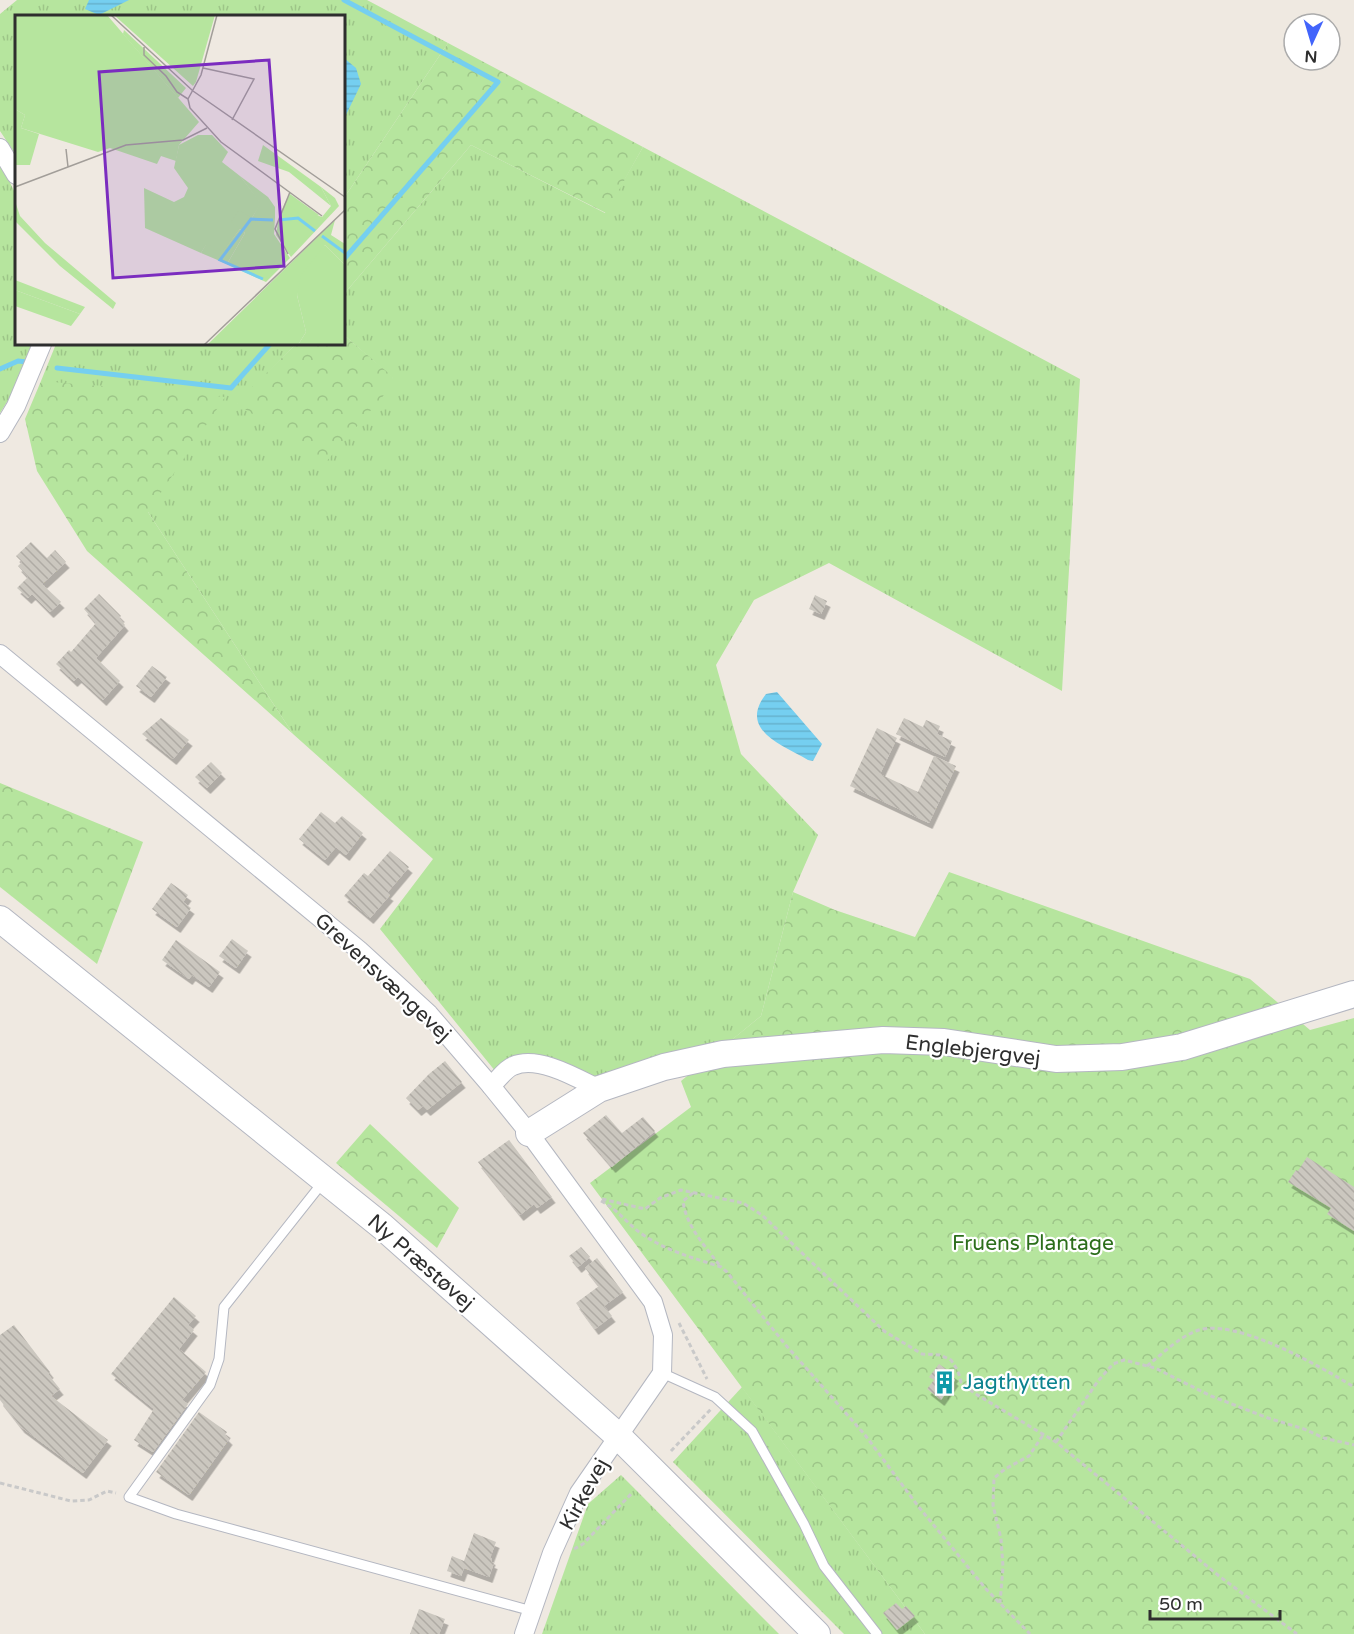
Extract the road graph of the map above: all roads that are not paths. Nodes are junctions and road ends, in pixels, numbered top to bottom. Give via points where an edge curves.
1 (0, 148) edge
2 (15, 173) edge
3 (42, 345) edge
4 (0, 433) edge
5 (0, 654) edge
6 (0, 919) edge
7 (1354, 994) edge
8 (491, 1086) junction
9 (599, 1089) junction
10 (529, 1133) junction
11 (325, 1180) junction
12 (662, 1373) junction
13 (618, 1436) junction
14 (532, 1611) junction
15 (524, 1634) edge
16 (817, 1634) edge
17 (877, 1634) edge

1 - 2 street
3 - 4 street
5 - 8 street, Grevensvængevej via 359,950 429,1014
6 - 11 street, Ny Præstøvej
7 - 9 street, Englebjergvej via 1182,1047 1122,1057 1056,1059 944,1042 883,1040 723,1054 664,1067
8 - 9 street via 513,1066 535,1063
8 - 10 street, Grevensvængevej
9 - 10 street, Englebjergvej
10 - 12 street, Grevensvængevej via 653,1302 663,1335
11 - 13 street, Ny Præstøvej
11 - 14 lane via 224,1307 219,1359 210,1385 129,1497 176,1514
12 - 13 street
12 - 17 lane via 716,1397 752,1431 824,1566
13 - 14 street, Kirkevej via 579,1493
13 - 16 street, Ny Præstøvej
14 - 15 street, Kirkevej

